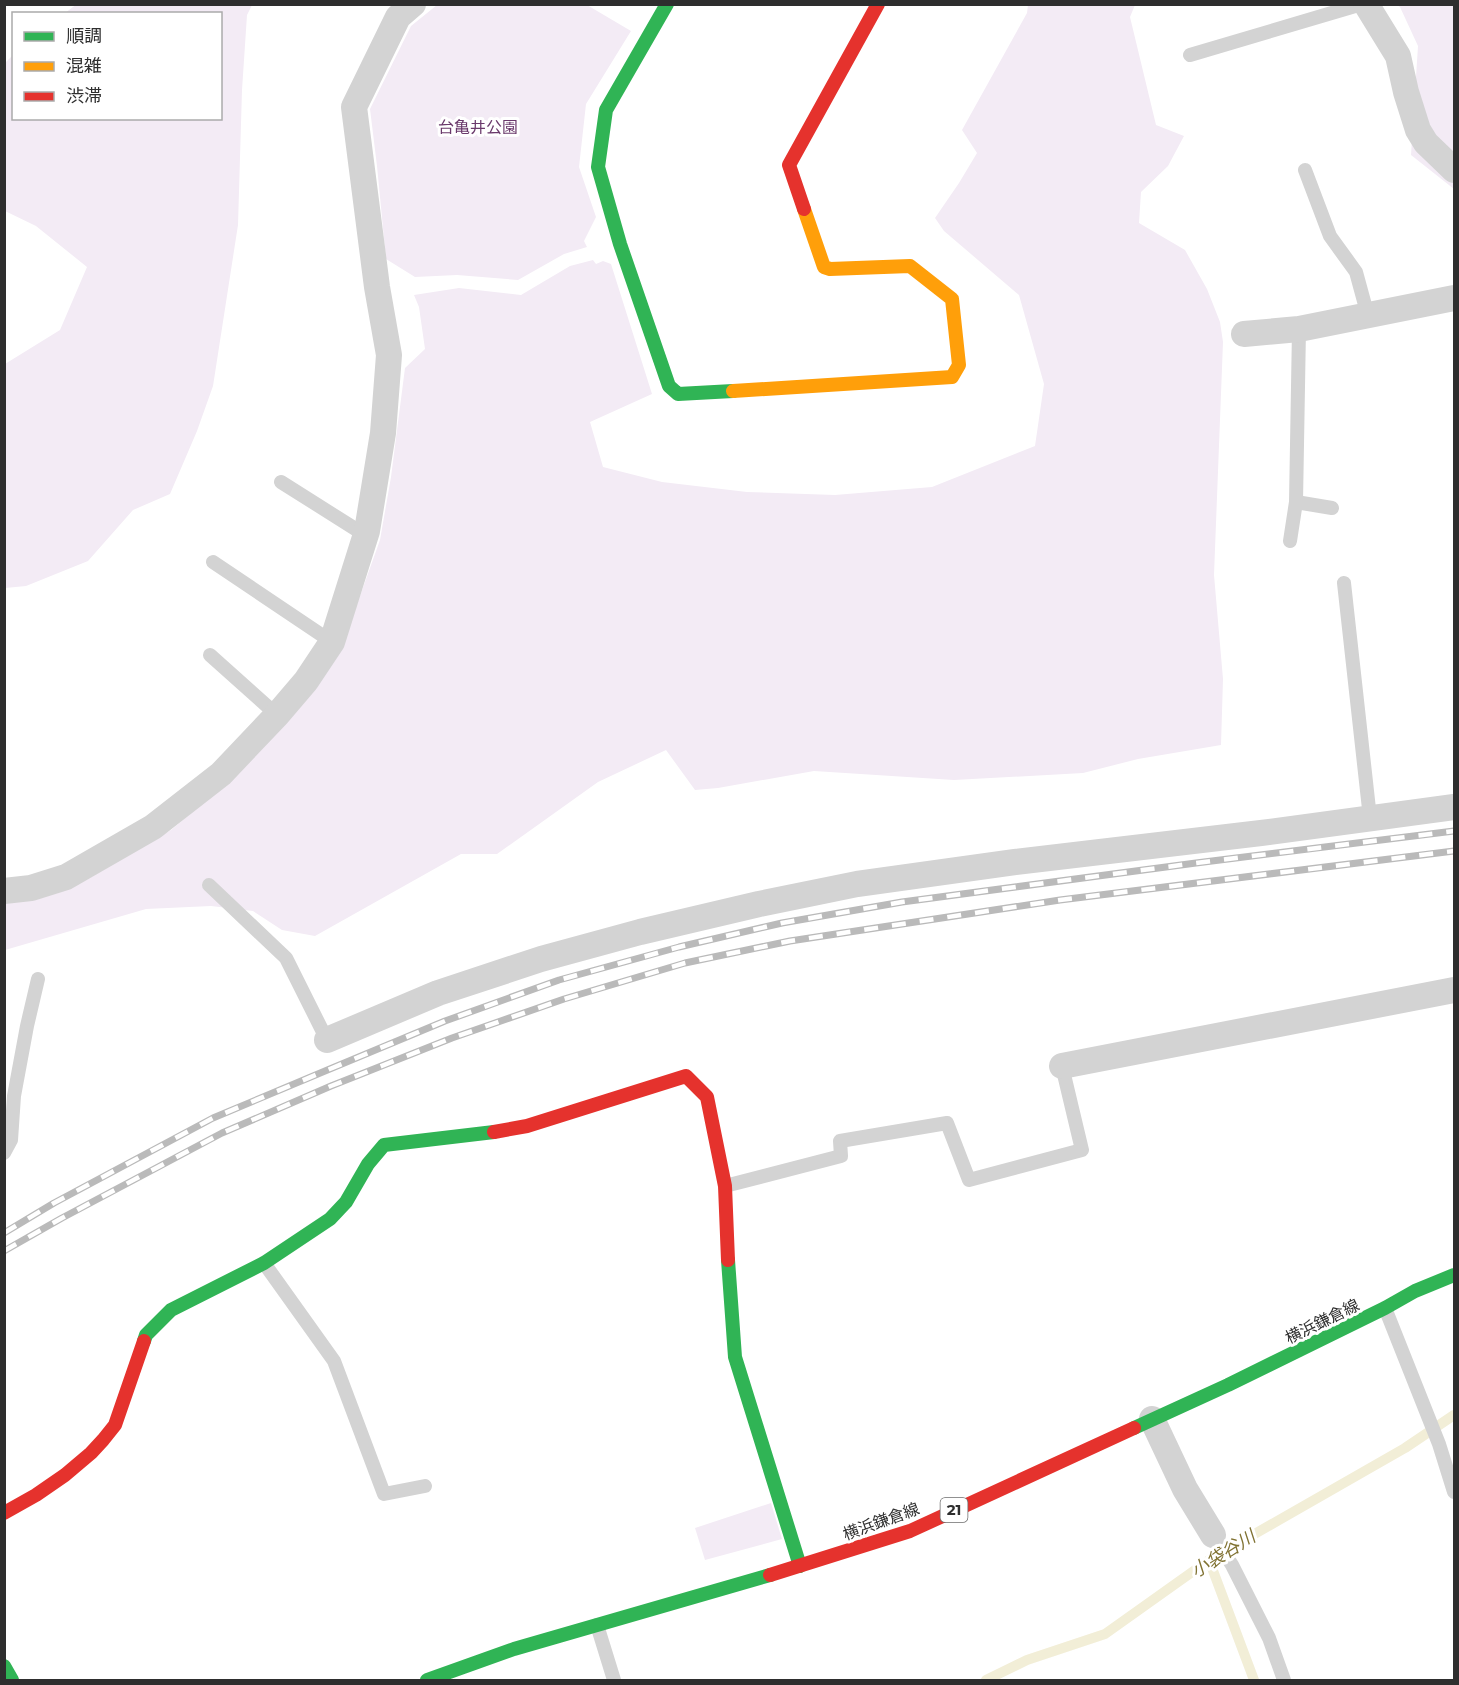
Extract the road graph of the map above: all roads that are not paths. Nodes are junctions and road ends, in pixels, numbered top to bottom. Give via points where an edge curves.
1 (413, 4) edge
2 (667, 4) edge
3 (878, 4) edge
4 (1362, 4) edge
5 (1366, 4) edge
6 (1190, 55) dead end
7 (1305, 170) dead end
8 (1455, 170) edge
9 (1455, 298) edge
10 (1368, 316) junction
11 (1299, 329) junction
12 (1244, 334) dead end
13 (281, 483) dead end
14 (1296, 502) junction
15 (1332, 508) dead end
16 (365, 535) junction
17 (1290, 541) dead end
18 (213, 562) dead end
19 (1344, 583) dead end
20 (332, 642) junction
21 (210, 655) dead end
22 (277, 715) junction
23 (1455, 807) edge
24 (1370, 818) junction
25 (209, 885) dead end
26 (4, 891) edge
27 (38, 979) dead end
28 (1455, 990) edge
29 (327, 1040) joint
30 (1062, 1066) joint
31 (4, 1153) edge
32 (725, 1186) junction
33 (264, 1263) junction
34 (1455, 1275) edge
35 (1385, 1308) junction
36 (1152, 1419) junction
37 (425, 1486) dead end
38 (1455, 1491) edge
39 (4, 1513) edge
40 (1213, 1535) joint
41 (800, 1566) junction
42 (597, 1624) junction
43 (4, 1666) edge
44 (12, 1680) edge
45 (428, 1680) edge
46 (614, 1680) edge
47 (1284, 1680) edge

1 - 16 street via 398,16 354,107 389,355 383,433
2 - 3 street via 606,110 598,167 669,386 678,394 952,377 959,365 952,299 910,266 824,267 789,165
4 - 6 lane
5 - 8 street via 1398,56 1418,130 1425,143
7 - 10 lane via 1330,236 1356,272
9 - 10 street
10 - 11 street
11 - 12 street
11 - 14 lane
13 - 16 lane
14 - 15 lane
14 - 17 lane
16 - 20 street
18 - 20 lane
19 - 24 lane
20 - 22 street
21 - 22 lane
22 - 26 street via 221,774 153,827 66,877 31,888
23 - 24 street
24 - 29 street via 857,884 759,904 541,959 438,993
25 - 29 lane via 286,958
27 - 31 lane via 14,1096 11,1140
28 - 30 street
30 - 32 lane via 1082,1150 969,1180 947,1123 840,1141 841,1156
32 - 33 street via 706,1098 686,1076 527,1126 384,1145 346,1203 330,1219
32 - 41 street via 735,1357
33 - 37 lane via 334,1361 384,1494
33 - 39 street via 171,1310 146,1335 115,1425 106,1437 63,1478
34 - 35 street, 横浜鎌倉線 / 21
35 - 36 street, 横浜鎌倉線 / 21
35 - 38 lane
36 - 40 street via 1185,1489
36 - 41 street, 横浜鎌倉線 / 21 via 910,1530
40 - 47 lane via 1269,1638
41 - 42 street, 横浜鎌倉線 / 21
42 - 45 street, 横浜鎌倉線 / 21 via 514,1648
42 - 46 lane
43 - 44 street

